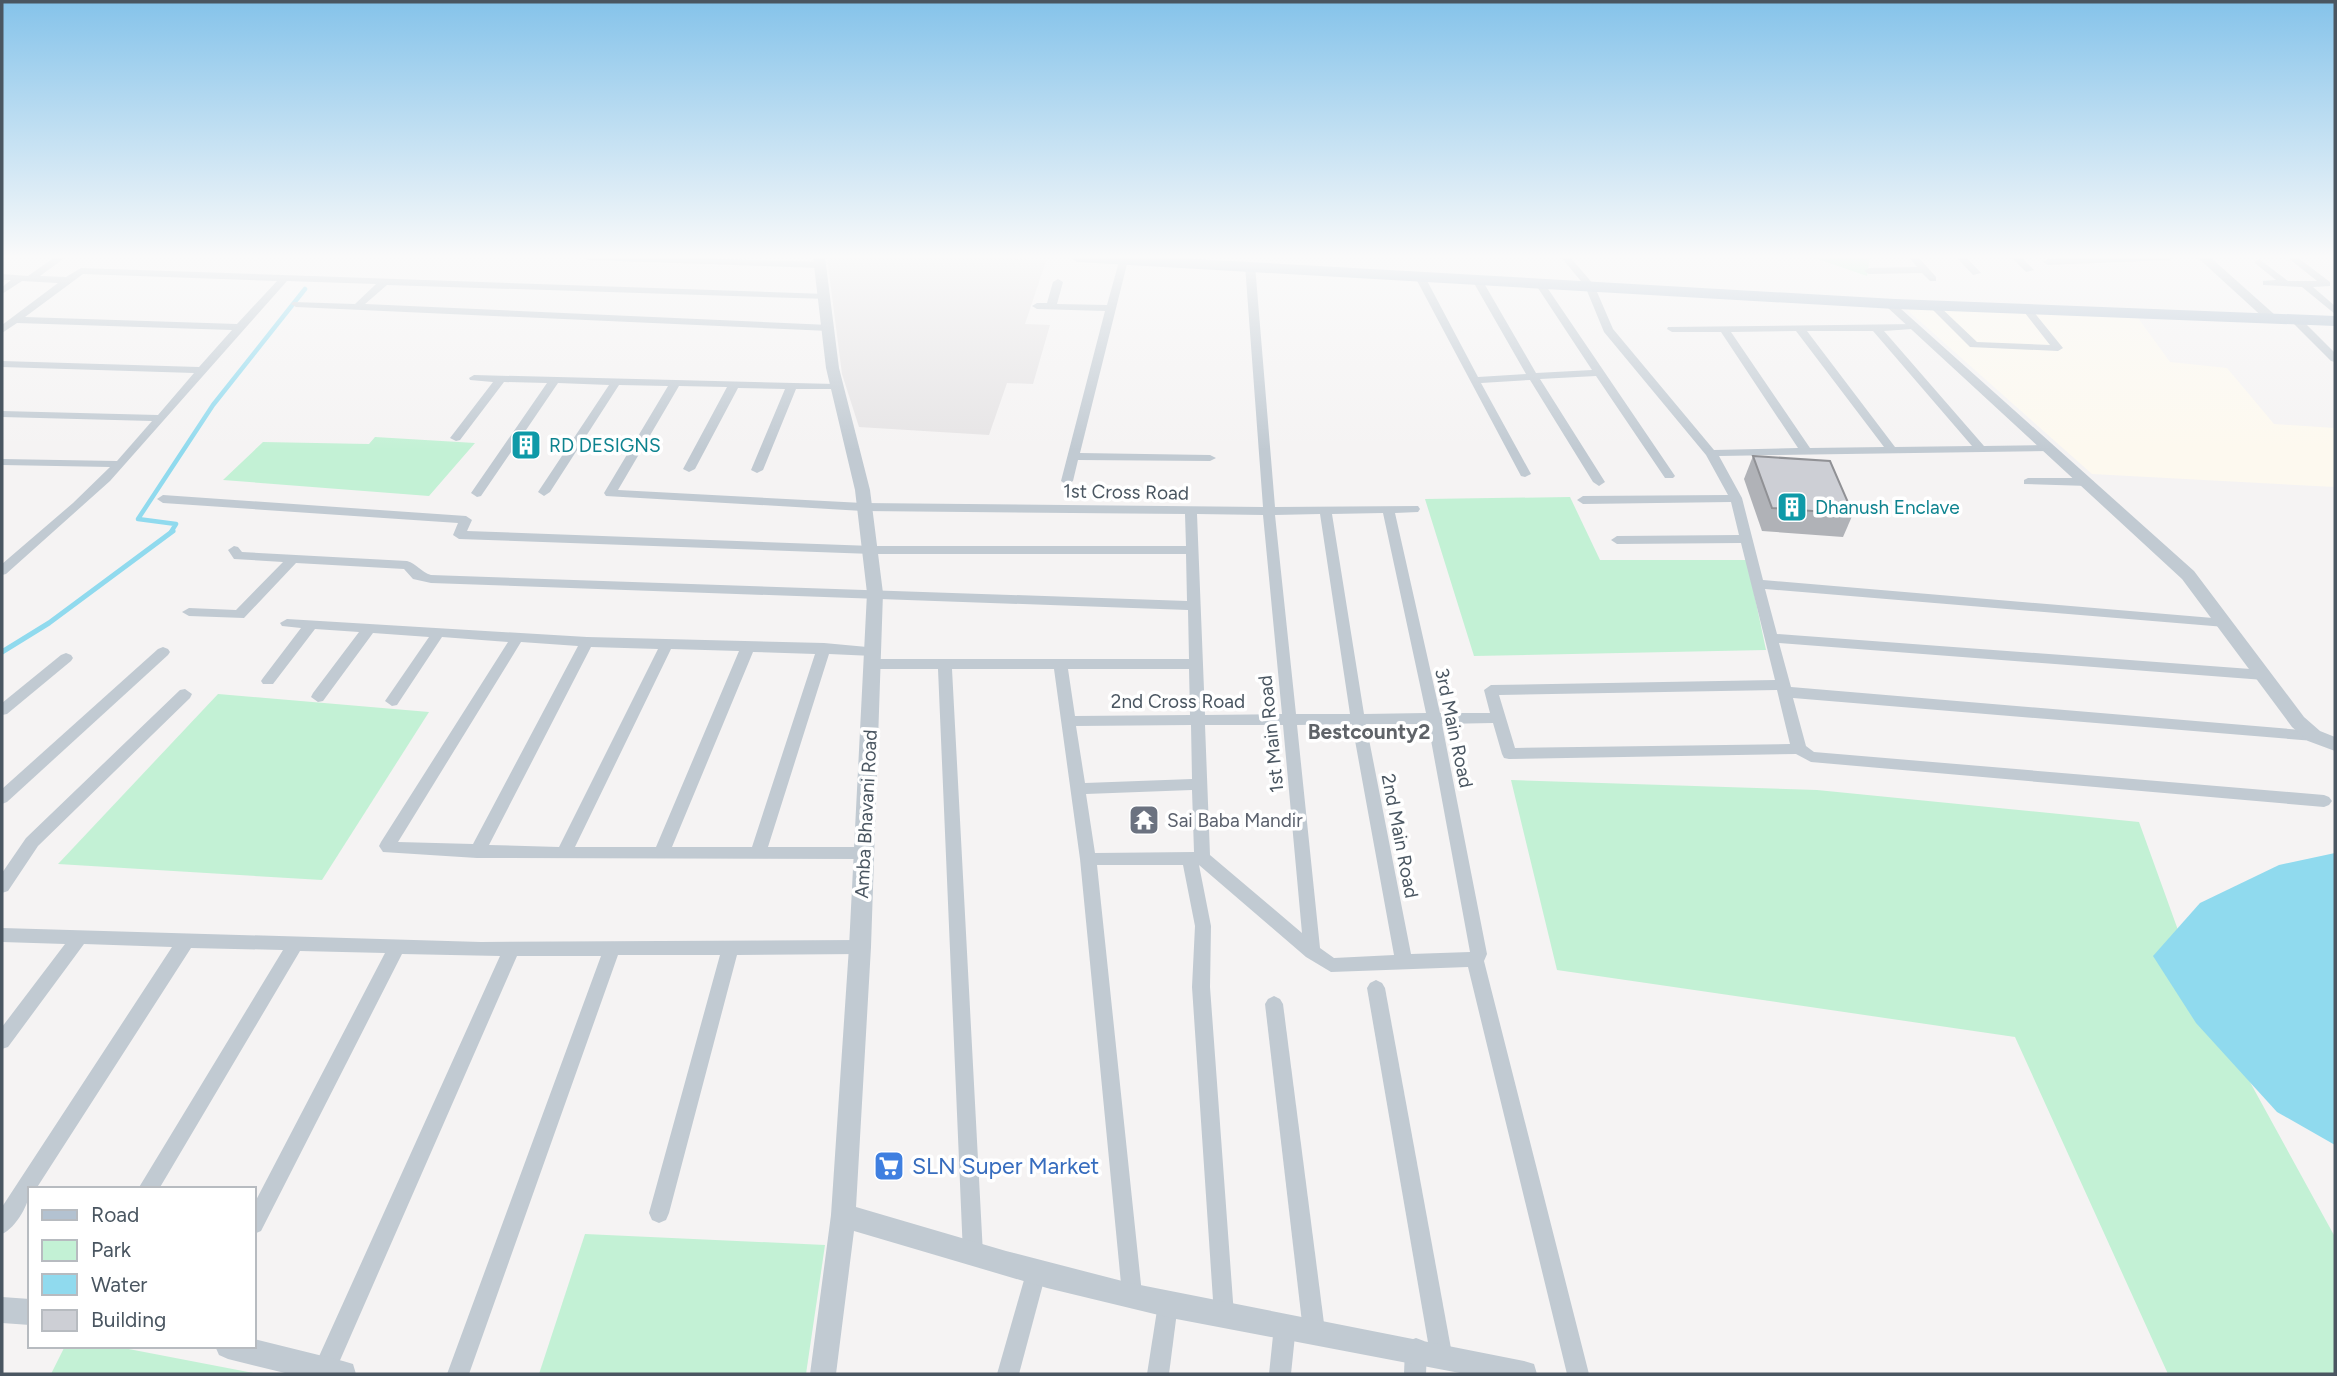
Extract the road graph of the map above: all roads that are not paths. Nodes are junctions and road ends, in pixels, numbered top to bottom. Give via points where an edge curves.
1 (54, 321) edge
2 (244, 321) edge
3 (676, 321) edge
4 (828, 321) edge
5 (1107, 321) edge
6 (1254, 321) edge
7 (1443, 321) edge
8 (1501, 321) edge
9 (1565, 321) edge
10 (1604, 321) edge
11 (1907, 321) edge
12 (1950, 321) edge
13 (2036, 321) edge
14 (2297, 321) edge
15 (1912, 326) junction
16 (239, 327) junction
17 (829, 328) junction
18 (1723, 328) junction
19 (1799, 328) junction
20 (1876, 328) junction
21 (1672, 329) dead end
22 (2335, 359) edge
23 (2, 364) edge
24 (199, 370) junction
25 (1599, 373) junction
26 (1533, 377) junction
27 (474, 378) dead end
28 (500, 380) junction
29 (1474, 380) junction
30 (554, 381) junction
31 (615, 383) junction
32 (675, 384) junction
33 (734, 385) junction
34 (792, 386) junction
35 (836, 387) junction
36 (2, 414) edge
37 (158, 418) junction
38 (456, 438) dead end
39 (2049, 448) junction
40 (1981, 449) junction
41 (1892, 450) junction
42 (1806, 451) junction
43 (1711, 453) junction
44 (1072, 456) junction
45 (1210, 458) dead end
46 (2, 461) edge
47 (119, 464) junction
48 (689, 469) dead end
49 (757, 470) dead end
50 (1525, 474) dead end
51 (1670, 476) dead end
52 (1067, 481) dead end
53 (1599, 482) dead end
54 (2028, 482) dead end
55 (2088, 482) junction
56 (544, 492) dead end
57 (477, 493) dead end
58 (1737, 498) junction
59 (163, 499) dead end
60 (1583, 499) dead end
61 (863, 507) junction
62 (1414, 509) dead end
63 (1191, 510) junction
64 (1388, 510) junction
65 (1326, 511) junction
66 (1269, 512) junction
67 (1747, 539) junction
68 (1617, 540) dead end
69 (234, 550) dead end
70 (872, 550) junction
71 (1192, 550) junction
72 (293, 558) junction
73 (2, 571) edge
74 (1758, 584) junction
75 (875, 593) junction
76 (1194, 606) junction
77 (188, 612) dead end
78 (287, 623) dead end
79 (2225, 623) junction
80 (311, 625) junction
81 (368, 630) junction
82 (437, 635) junction
83 (517, 638) junction
84 (1771, 638) junction
85 (587, 642) junction
86 (666, 646) junction
87 (748, 646) junction
88 (824, 648) junction
89 (163, 652) dead end
90 (66, 657) dead end
91 (873, 658) junction
92 (1060, 664) junction
93 (1194, 664) junction
94 (945, 665) junction
95 (2264, 674) junction
96 (268, 681) dead end
97 (1784, 689) junction
98 (185, 694) dead end
99 (318, 697) dead end
100 (392, 701) dead end
101 (2, 710) edge
102 (1499, 718) junction
103 (1359, 719) junction
104 (1434, 719) junction
105 (1197, 720) junction
106 (1289, 720) junction
107 (1067, 721) junction
108 (2314, 736) junction
109 (2335, 744) edge
110 (1799, 749) junction
111 (1198, 784) junction
112 (1077, 789) junction
113 (2, 798) edge
114 (2324, 801) dead end
115 (477, 852) junction
116 (565, 853) junction
117 (661, 853) junction
118 (758, 853) junction
119 (864, 853) junction
120 (1196, 858) junction
121 (1088, 859) junction
122 (2, 886) edge
123 (2, 935) edge
124 (80, 937) junction
125 (187, 939) junction
126 (296, 943) junction
127 (397, 946) junction
128 (860, 947) junction
129 (512, 948) junction
130 (612, 948) junction
131 (730, 948) junction
132 (1312, 952) junction
133 (1477, 957) junction
134 (1404, 961) junction
135 (1376, 988) dead end
136 (1274, 1004) dead end
137 (2, 1041) edge
138 (149, 1187) edge
139 (659, 1213) dead end
140 (843, 1215) junction
141 (256, 1220) edge
142 (2, 1224) edge
143 (973, 1254) junction
144 (1036, 1273) junction
145 (1132, 1294) junction
146 (1168, 1304) junction
147 (1224, 1315) junction
148 (1284, 1326) junction
149 (1314, 1331) junction
150 (236, 1348) edge
151 (1424, 1359) edge
152 (334, 1373) edge
153 (458, 1374) edge
154 (823, 1374) edge
155 (1008, 1374) edge
156 (1158, 1374) edge
157 (1280, 1374) edge
158 (1524, 1374) edge
159 (1578, 1374) edge

1 - 16 street
2 - 16 street
3 - 17 street
4 - 17 street, Amba Bhavani Road
5 - 44 street
6 - 66 street, 1st Main Road
7 - 29 street
8 - 26 street
9 - 25 street
10 - 43 street
11 - 15 street
12 - 13 street via 1974,345 2058,348
14 - 22 street
15 - 20 street
15 - 39 street
16 - 24 street
17 - 35 street, Amba Bhavani Road
18 - 19 street
18 - 21 street
18 - 42 street
19 - 20 street
19 - 41 street
20 - 40 street
23 - 24 street
24 - 37 street
25 - 26 street
25 - 51 street
26 - 29 street
26 - 53 street
27 - 28 street
28 - 30 street
28 - 38 street
29 - 50 street
30 - 31 street
30 - 57 street
31 - 32 street
31 - 56 street
32 - 33 street
32 - 61 street, 1st Cross Road via 610,493
33 - 34 street
33 - 48 street
34 - 35 street
34 - 49 street
35 - 61 street, Amba Bhavani Road via 850,430
36 - 37 street
37 - 47 street
39 - 40 street
39 - 55 street
40 - 41 street
41 - 42 street
42 - 43 street
43 - 58 street
44 - 45 street
44 - 52 street
46 - 47 street
47 - 73 street
54 - 55 street
55 - 79 street via 2188,575
58 - 60 street
58 - 67 street
59 - 70 street via 466,520 459,535
61 - 63 street, 1st Cross Road
61 - 70 street, Amba Bhavani Road
62 - 64 street, 1st Cross Road
63 - 66 street, 1st Cross Road
63 - 71 street
64 - 65 street, 1st Cross Road
64 - 104 street, 3rd Main Road
65 - 66 street, 1st Cross Road
65 - 103 street, 2nd Main Road
66 - 106 street, 1st Main Road
67 - 68 street
67 - 74 street
69 - 72 street via 238,556
70 - 71 street
70 - 75 street, Amba Bhavani Road
71 - 76 street
72 - 75 street via 407,565 418,576 431,579
72 - 77 street via 239,615
74 - 79 street
74 - 84 street
75 - 76 street
75 - 91 street, Amba Bhavani Road
76 - 93 street
78 - 80 street
79 - 95 street
80 - 81 street
80 - 96 street
81 - 82 street
81 - 99 street
82 - 83 street
82 - 100 street
83 - 85 street
83 - 115 street via 387,846
84 - 95 street
84 - 97 street
85 - 86 street
85 - 115 street
86 - 87 street
86 - 116 street
87 - 88 street
87 - 117 street
88 - 91 street
88 - 118 street
89 - 113 street
90 - 101 street
91 - 94 street
91 - 119 street, Amba Bhavani Road
92 - 93 street
92 - 94 street
92 - 107 street
93 - 105 street
94 - 143 street
95 - 108 street via 2298,722
97 - 102 street via 1491,690
97 - 108 street
97 - 110 street
98 - 122 street via 32,842
102 - 104 street, 2nd Cross Road
102 - 110 street via 1509,754
103 - 104 street, 2nd Cross Road
103 - 106 street, 2nd Cross Road
103 - 134 street, 2nd Main Road
104 - 133 street, 3rd Main Road
105 - 106 street, 2nd Cross Road
105 - 107 street, 2nd Cross Road
105 - 111 street
106 - 132 street, 1st Main Road
107 - 112 street
108 - 109 street
110 - 114 street via 1811,757
111 - 112 street
111 - 120 street
112 - 121 street
115 - 116 street
116 - 117 street
117 - 118 street
118 - 119 street
119 - 128 street, Amba Bhavani Road
120 - 121 street
120 - 132 street
120 - 147 street
121 - 145 street
123 - 124 street
124 - 125 street
124 - 137 street
125 - 126 street
125 - 142 street
126 - 127 street
126 - 138 street
127 - 129 street
127 - 141 street
128 - 131 street
128 - 140 street, Amba Bhavani Road
129 - 130 street
129 - 152 street
130 - 131 street
130 - 153 street
131 - 139 street
132 - 134 street via 1335,966
133 - 134 street
133 - 159 street, 3rd Main Road
135 - 151 street
136 - 149 street
140 - 143 street
140 - 154 street, Amba Bhavani Road
143 - 144 street
144 - 145 street
144 - 155 street
145 - 146 street
146 - 147 street
146 - 156 street
147 - 148 street
148 - 149 street
148 - 157 street
149 - 151 street
150 - 152 street
151 - 158 street

